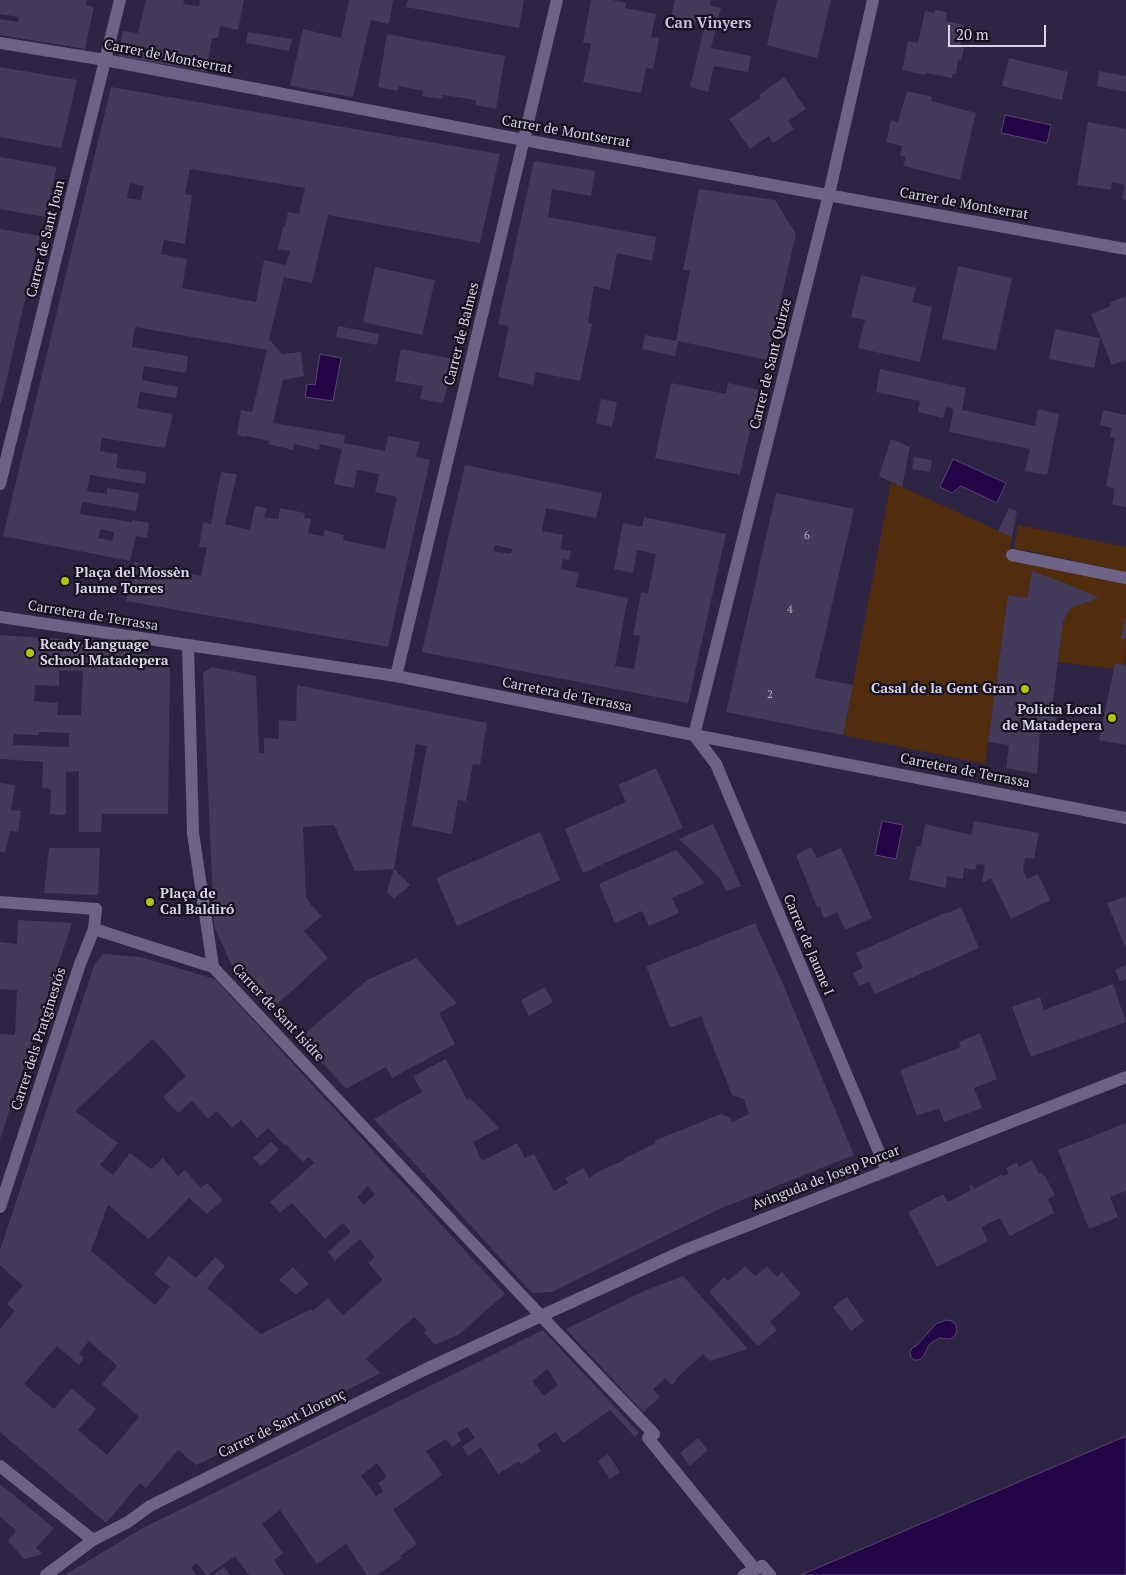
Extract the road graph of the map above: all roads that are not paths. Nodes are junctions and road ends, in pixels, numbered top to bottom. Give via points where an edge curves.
1 (120, 0) edge
2 (557, 0) edge
3 (873, 0) edge
4 (0, 43) edge
5 (106, 60) junction
6 (524, 140) junction
7 (829, 194) junction
8 (1126, 249) edge
9 (0, 484) edge
10 (1012, 555) dead end
11 (1126, 578) edge
12 (0, 617) edge
13 (188, 646) junction
14 (396, 676) junction
15 (694, 735) junction
16 (1126, 818) edge
17 (0, 902) edge
18 (94, 929) junction
19 (213, 967) junction
20 (1126, 1077) edge
21 (887, 1171) junction
22 (0, 1207) edge
23 (541, 1316) junction
24 (0, 1466) edge
25 (93, 1540) junction
26 (758, 1571) edge
27 (46, 1575) edge

1 - 5 street, Carrer de Sant Joan
2 - 6 street, Carrer de Balmes
3 - 7 street, Carrer de Sant Quirze
4 - 5 street, Carrer de Montserrat
5 - 6 street, Carrer de Montserrat
5 - 9 street, Carrer de Sant Joan
6 - 7 street, Carrer de Montserrat
6 - 14 street, Carrer de Balmes
7 - 8 street, Carrer de Montserrat
7 - 15 street, Carrer de Sant Quirze
10 - 11 street
12 - 13 street, Carretera de Terrassa
13 - 14 street, Carretera de Terrassa
13 - 19 street, Carrer de Sant Isidre via 193,833
14 - 15 street, Carretera de Terrassa
15 - 16 street, Carretera de Terrassa
15 - 21 street, Carrer de Jaume I via 716,764
17 - 18 street, Carrer dels Pratginestós via 96,908
18 - 19 street
18 - 22 street, Carrer dels Pratginestós
19 - 23 street, Carrer de Sant Isidre
20 - 21 street, Avinguda de Josep Porcar
21 - 23 street, Avinguda de Josep Porcar via 685,1250
23 - 25 street, Carrer de Sant Llorenç via 150,1506
23 - 26 street, Carrer de Sant Isidre via 654,1434 648,1438
24 - 25 street
25 - 27 street, Carrer de Sant Llorenç

